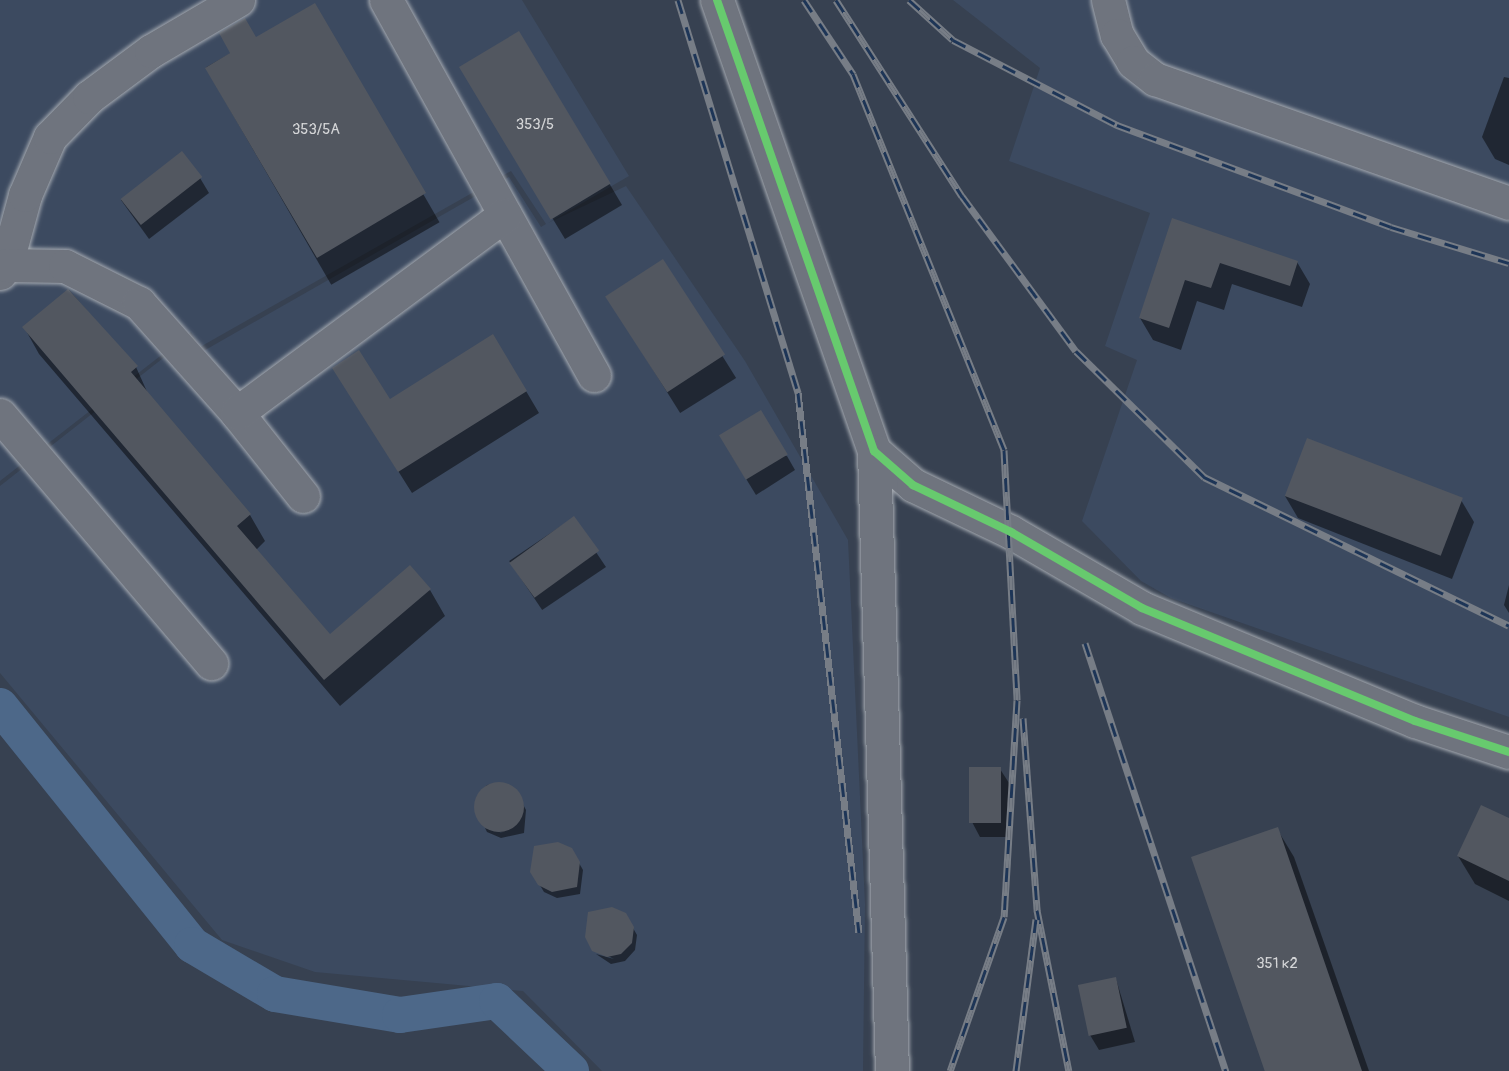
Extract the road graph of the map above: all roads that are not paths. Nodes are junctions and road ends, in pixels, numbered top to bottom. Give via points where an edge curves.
1 (238, 0) edge
2 (386, 0) edge
3 (717, 0) edge
4 (1108, 0) edge
5 (1509, 203) edge
6 (505, 215) junction
7 (3, 269) edge
8 (594, 375) dead end
9 (237, 413) junction
10 (0, 415) edge
11 (874, 451) junction
12 (303, 496) dead end
13 (211, 663) dead end
14 (1509, 752) edge
15 (892, 1071) edge

1 - 7 street via 151,51 89,97 50,137 25,195
2 - 6 street
3 - 11 street
4 - 5 street via 1117,35 1133,62 1155,79
6 - 8 street
6 - 9 street
7 - 9 street via 65,267 139,303
9 - 12 street
10 - 13 street
11 - 14 street via 913,485 1011,532 1142,608 1415,721
11 - 15 street

